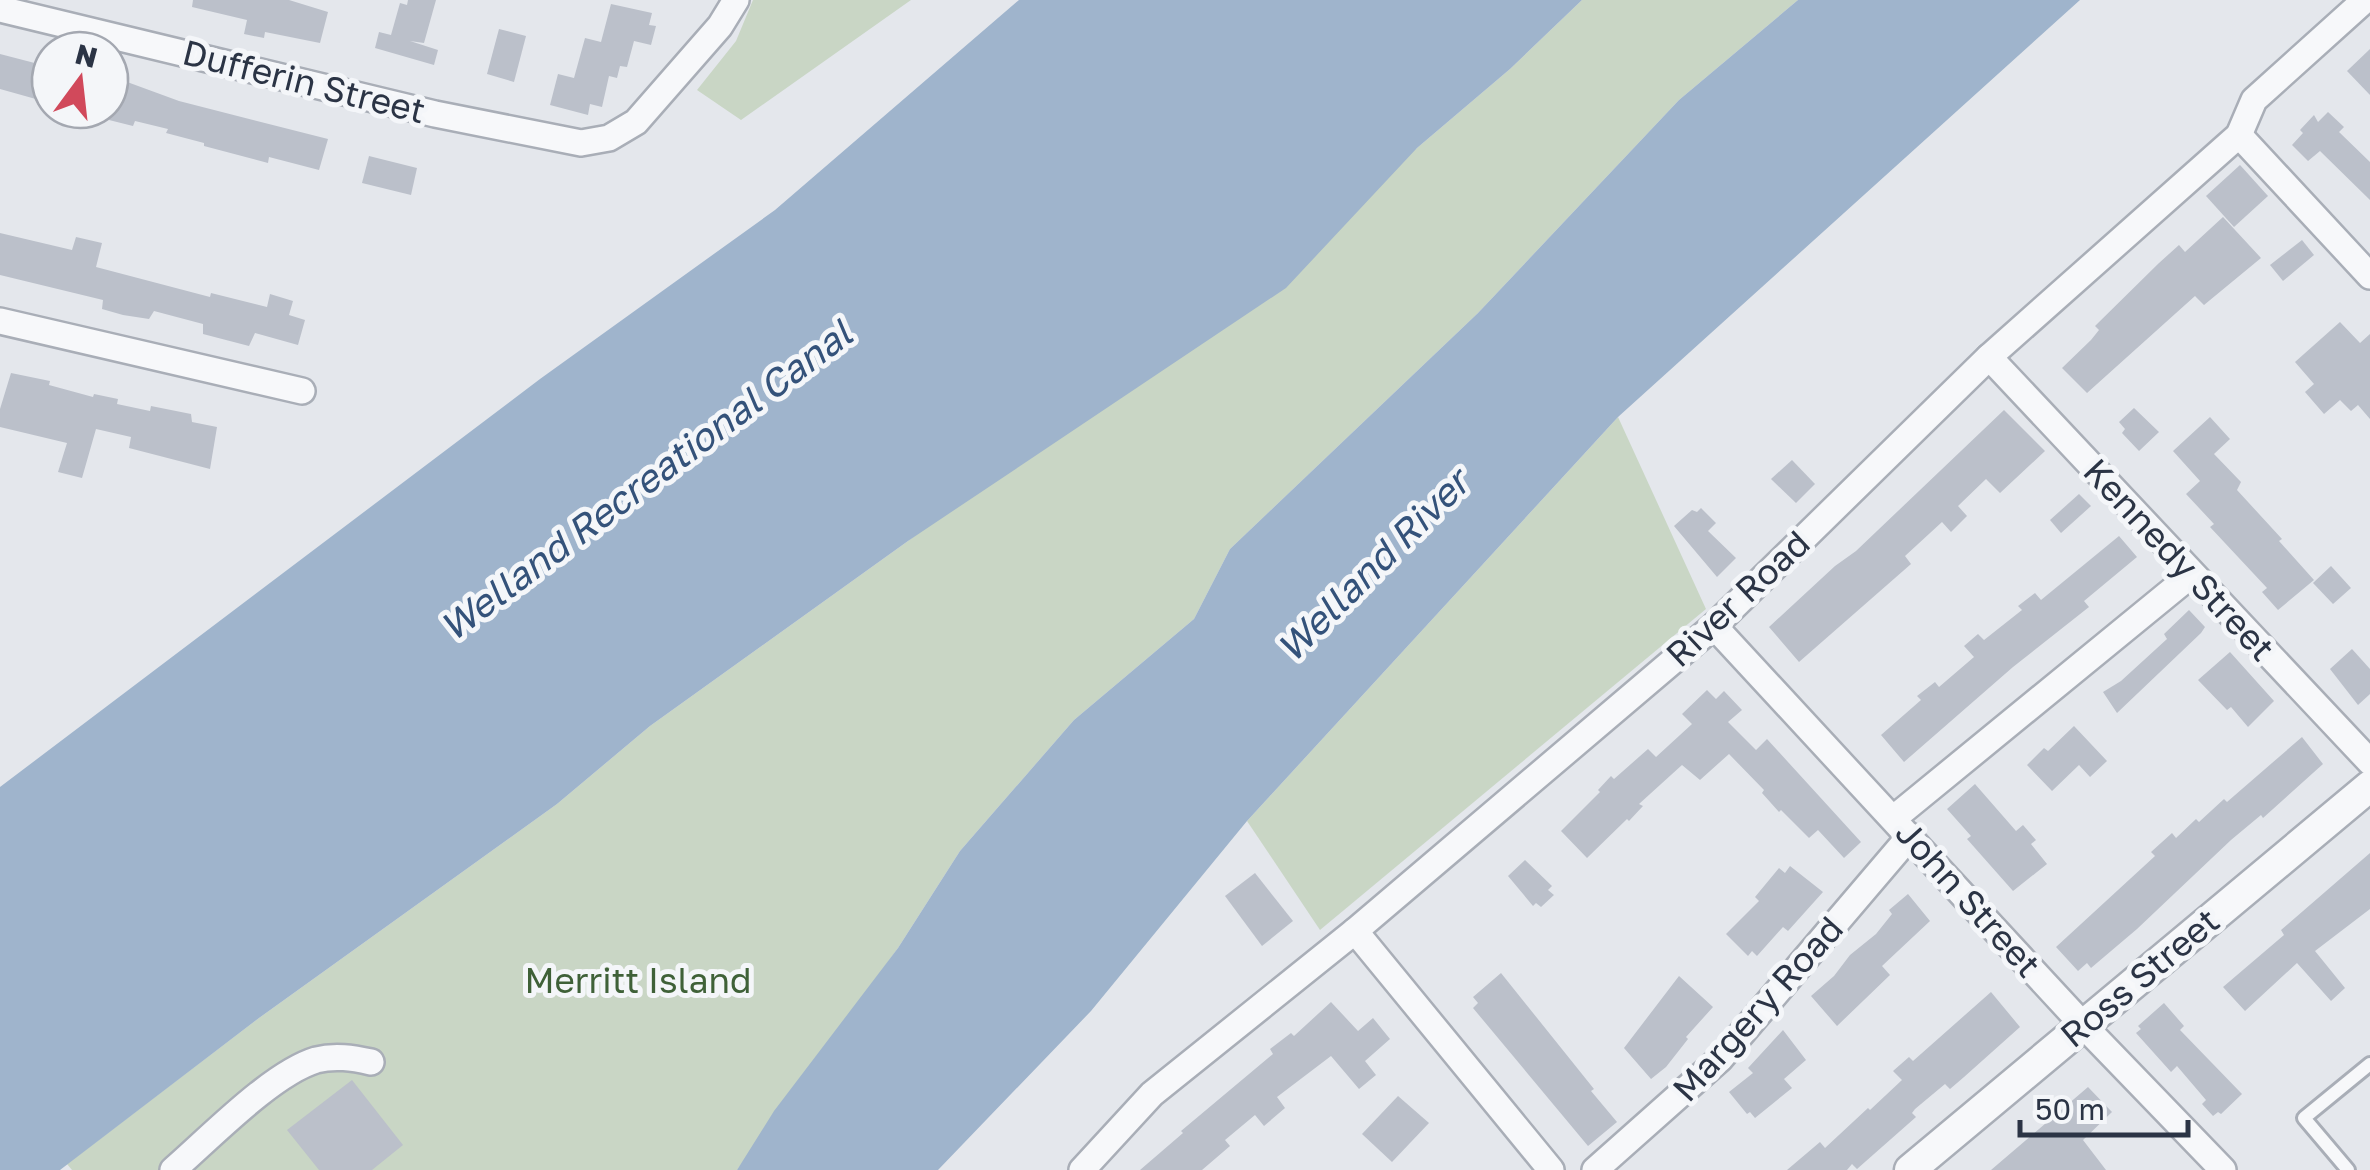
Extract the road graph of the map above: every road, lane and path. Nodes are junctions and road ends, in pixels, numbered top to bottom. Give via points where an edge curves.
1 (736, 0) edge
2 (2366, 0) edge
3 (0, 8) edge
4 (2239, 135) junction
5 (2370, 276) edge
6 (0, 320) edge
7 (1989, 357) junction
8 (302, 391) dead end
9 (2191, 574) junction
10 (1714, 626) junction
11 (2370, 762) edge
12 (2370, 786) edge
13 (1902, 827) junction
14 (1355, 930) junction
15 (2084, 1026) junction
16 (371, 1062) dead end
17 (2370, 1064) edge
18 (173, 1170) edge
19 (1082, 1170) edge
20 (1551, 1170) edge
21 (1595, 1170) edge
22 (1910, 1170) edge
23 (2223, 1170) edge
24 (2348, 1170) edge

1 - 3 street, Dufferin Street via 636,122 609,138 582,143
2 - 4 street, River Road via 2254,100
4 - 5 street
4 - 7 street, River Road
6 - 8 street
7 - 9 street, Kennedy Street
7 - 10 street, River Road
9 - 11 street, Kennedy Street
9 - 13 street, Margery Road
10 - 13 street, John Street
10 - 14 street, River Road
12 - 15 street, Ross Street
13 - 15 street, John Street
13 - 21 street, Margery Road via 1720,1059
14 - 19 street, River Road via 1152,1094
14 - 20 street
15 - 22 street, Ross Street
15 - 23 street, John Street
16 - 18 street via 336,1057 291,1072
17 - 24 lane via 2304,1118

